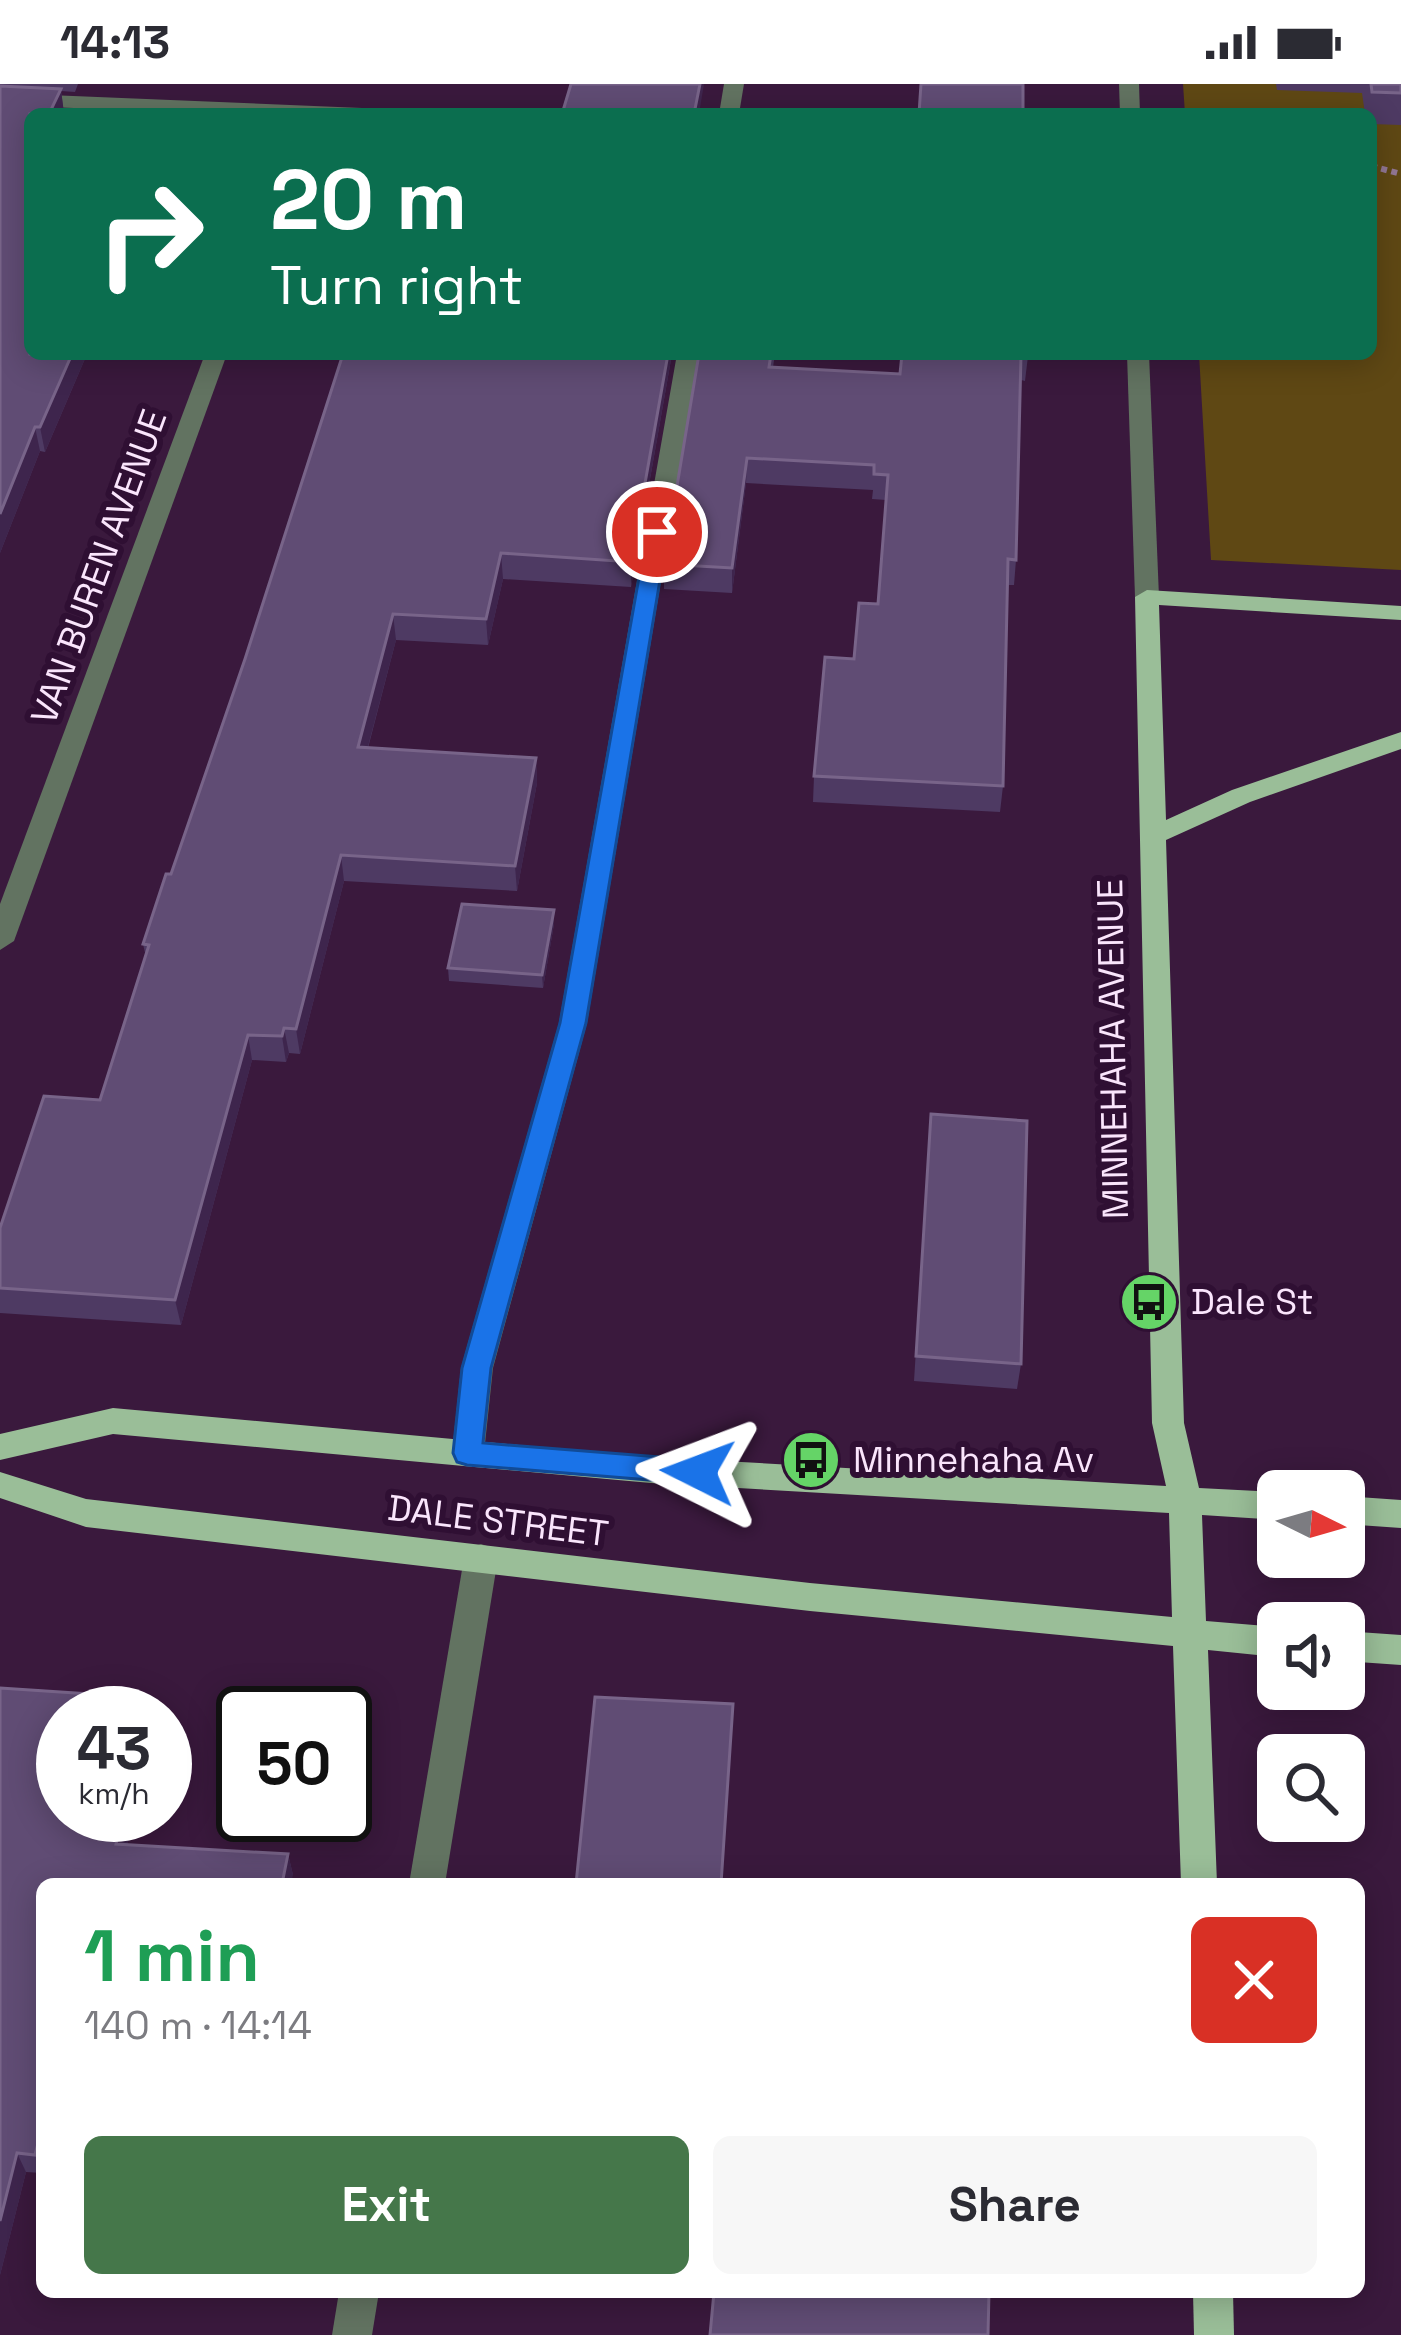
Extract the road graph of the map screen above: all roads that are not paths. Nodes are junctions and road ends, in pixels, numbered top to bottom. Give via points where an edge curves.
1 (0, 99) edge
2 (196, 108) edge
3 (214, 360) edge
4 (687, 360) edge
5 (1138, 360) edge
6 (1147, 598) junction
7 (1401, 613) edge
8 (1401, 740) edge
9 (1153, 836) junction
10 (0, 941) edge
11 (0, 1448) edge
12 (467, 1453) junction
13 (0, 1485) edge
14 (1185, 1498) junction
15 (1257, 1504) edge
16 (1365, 1511) edge
17 (1401, 1514) edge
18 (482, 1558) junction
19 (1190, 1636) junction
20 (1257, 1641) edge
21 (1365, 1647) edge
22 (1401, 1650) edge
23 (428, 1878) edge
24 (1199, 1878) edge
25 (358, 2298) edge
26 (1213, 2298) edge
27 (352, 2335) edge
28 (1214, 2335) edge

1 - 2 street
3 - 10 street, VAN BUREN AVENUE
4 - 12 street via 573,1023 477,1368
5 - 6 street, MINNEHAHA AVENUE
6 - 7 main road
6 - 9 main road, MINNEHAHA AVENUE
8 - 9 main road
9 - 14 main road, MINNEHAHA AVENUE via 1168,1423
11 - 12 main road, DALE STREET via 113,1421
12 - 14 main road, DALE STREET
13 - 18 main road, DALE STREET via 86,1514
14 - 15 main road, DALE STREET
14 - 19 main road, MINNEHAHA AVENUE
16 - 17 main road
18 - 19 main road, DALE STREET
18 - 23 street
19 - 20 main road, DALE STREET
19 - 24 main road, MINNEHAHA AVENUE
21 - 22 main road
25 - 27 street
26 - 28 main road

